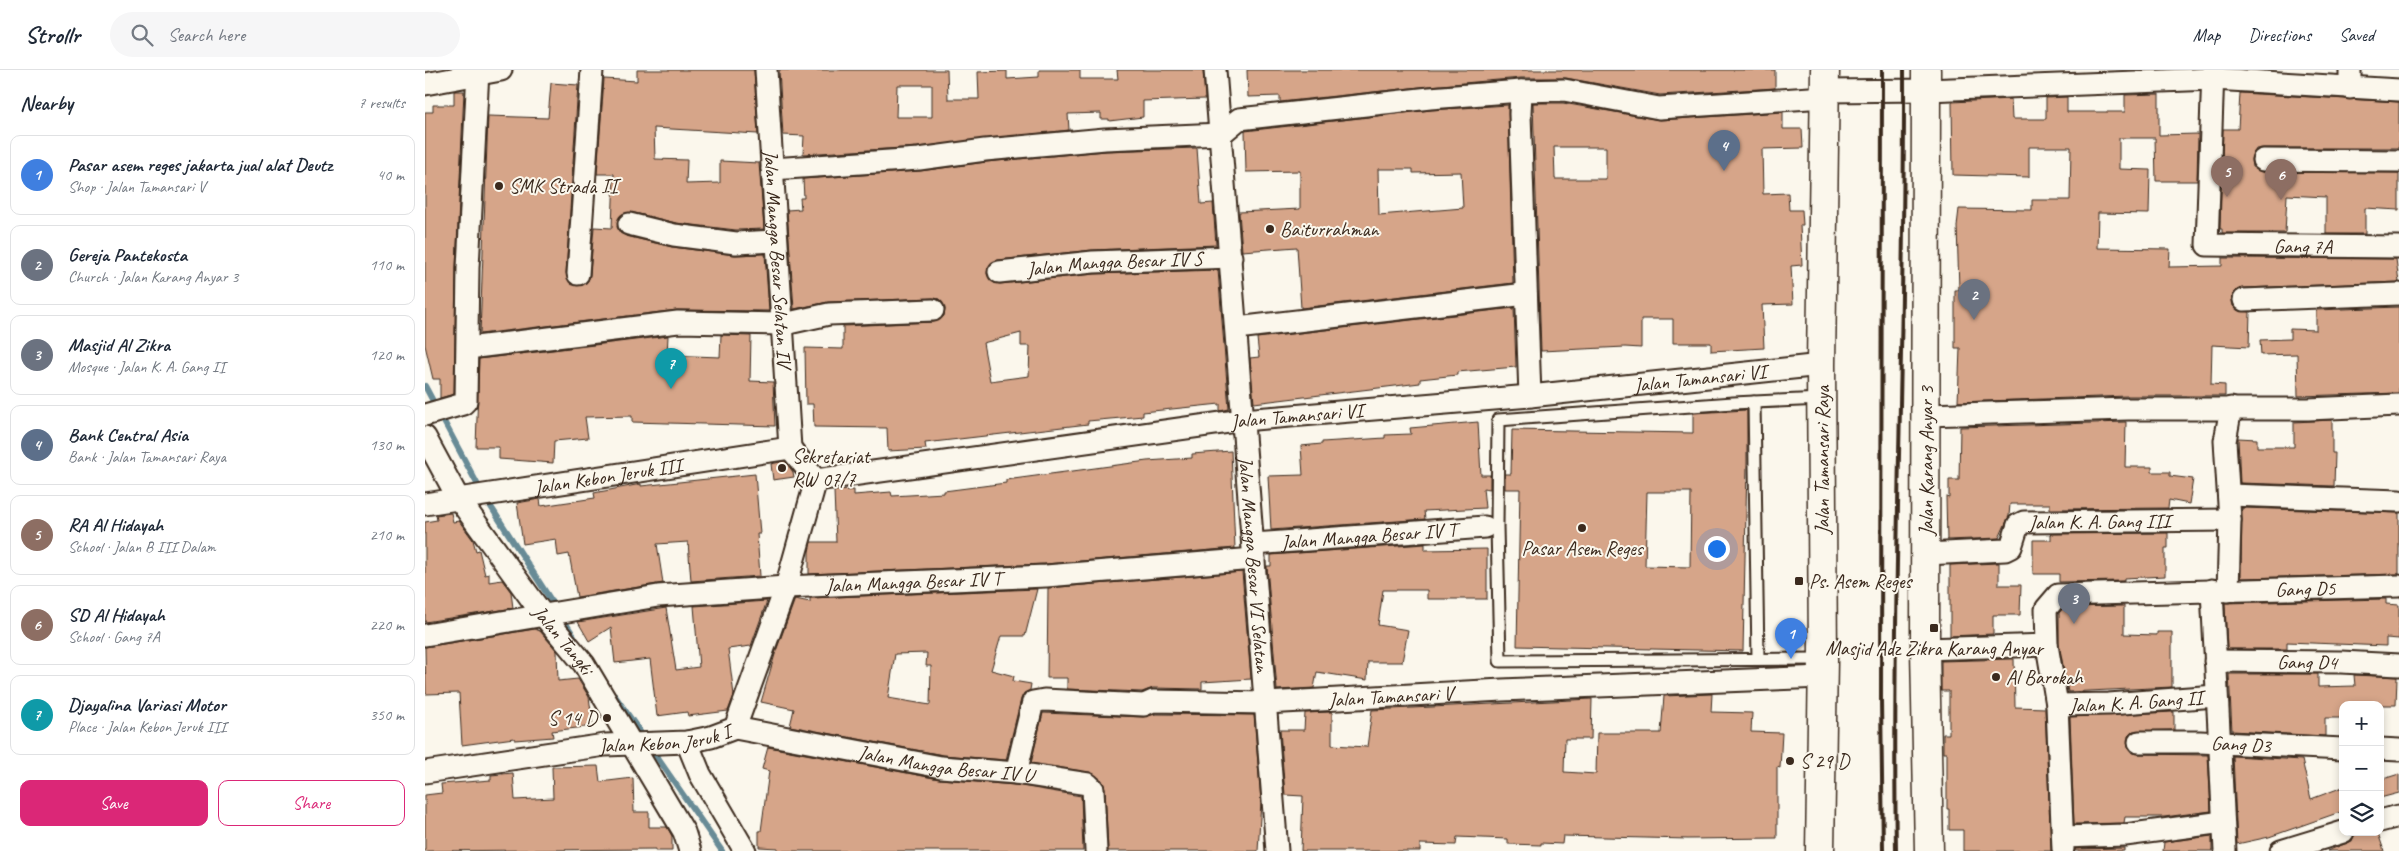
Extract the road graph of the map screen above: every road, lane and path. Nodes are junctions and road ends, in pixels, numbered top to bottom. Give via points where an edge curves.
1 (501, 70) edge
2 (592, 70) edge
3 (766, 70) edge
4 (1215, 70) edge
5 (478, 72) edge
6 (2213, 75) edge
7 (2350, 79) edge
8 (1926, 80) edge
9 (425, 84) edge
10 (1825, 86) edge
11 (2399, 90) edge
12 (1521, 91) junction
13 (1221, 134) junction
14 (2263, 160) dead end
15 (2399, 161) edge
16 (772, 169) junction
17 (629, 224) dead end
18 (776, 241) junction
19 (2399, 247) edge
20 (1231, 257) junction
21 (999, 272) dead end
22 (578, 274) dead end
23 (1526, 294) junction
24 (2399, 294) edge
25 (2244, 300) dead end
26 (933, 310) dead end
27 (784, 324) junction
28 (1237, 328) junction
29 (468, 348) junction
30 (1821, 365) junction
31 (1529, 396) junction
32 (1822, 399) junction
33 (1754, 402) junction
34 (2399, 406) edge
35 (2231, 408) junction
36 (434, 412) edge
37 (1926, 415) junction
38 (1243, 420) junction
39 (425, 437) edge
40 (790, 448) junction
41 (816, 480) junction
42 (2229, 495) junction
43 (463, 498) junction
44 (2399, 501) edge
45 (425, 504) edge
46 (2230, 520) junction
47 (1485, 528) dead end
48 (1254, 551) junction
49 (1926, 554) junction
50 (2399, 586) edge
51 (786, 587) junction
52 (2220, 590) junction
53 (545, 615) junction
54 (425, 635) edge
55 (2047, 645) junction
56 (1925, 649) junction
57 (1758, 659) junction
58 (2215, 661) junction
59 (2399, 665) edge
60 (1823, 668) junction
61 (2216, 696) junction
62 (1267, 703) junction
63 (2057, 705) junction
64 (735, 728) junction
65 (680, 742) junction
66 (2139, 742) dead end
67 (635, 743) junction
68 (2220, 743) junction
69 (2339, 749) edge
70 (2384, 749) edge
71 (2399, 750) edge
72 (425, 772) edge
73 (1016, 773) junction
74 (2399, 816) edge
75 (2384, 820) edge
76 (2223, 822) junction
77 (2339, 833) edge
78 (2063, 844) edge
79 (690, 851) edge
80 (745, 851) edge
81 (1096, 851) edge
82 (1277, 851) edge
83 (1820, 851) edge
84 (1929, 851) edge
85 (2225, 851) edge
86 (2281, 851) edge

1 - 5 street
2 - 22 street
3 - 16 street, Jalan Mangga Besar Selatan IV
4 - 13 street, Jalan Mangga Besar VI Selatan
5 - 9 street
5 - 29 street via 468,268
6 - 7 street
6 - 8 street
6 - 19 street, Gang 7A via 2207,245
7 - 11 street
8 - 10 street
8 - 37 street, Jalan Karang Anyar 3
10 - 12 street via 1659,108 1564,90
10 - 30 street, Jalan Tamansari Raya
12 - 13 street via 1239,119
12 - 23 street via 1519,114
13 - 16 street via 1105,139 919,159
13 - 20 street, Jalan Mangga Besar VI Selatan
14 - 15 street
16 - 18 street, Jalan Mangga Besar Selatan IV
17 - 18 street via 673,235 727,242
18 - 27 street, Jalan Mangga Besar Selatan IV
20 - 21 street, Jalan Mangga Besar IV S via 1093,262
20 - 28 street, Jalan Mangga Besar VI Selatan
23 - 28 street
23 - 31 street
24 - 25 street
26 - 27 street via 829,314
27 - 29 street via 678,322
27 - 40 street, Jalan Mangga Besar Selatan IV
28 - 38 street, Jalan Mangga Besar VI Selatan
29 - 36 street via 466,401
30 - 31 street, Jalan Tamansari VI
30 - 32 street, Jalan Tamansari Raya
31 - 38 street, Jalan Tamansari VI
32 - 33 lane
32 - 60 street, Jalan Tamansari Raya
33 - 57 lane
33 - 57 lane via 1498,420 1497,526 1500,661
34 - 35 street
35 - 37 street
35 - 42 street via 2225,441
37 - 49 street, Jalan Karang Anyar 3
38 - 41 street, Jalan Tamansari VI
38 - 48 street, Jalan Mangga Besar VI Selatan
39 - 43 street, Jalan Tangki
40 - 41 street
40 - 43 street, Jalan Kebon Jeruk III
41 - 51 street, Jalan Kebon Jeruk I
42 - 44 street
42 - 46 street
43 - 45 street, Jalan Kebon Jeruk III
43 - 53 street, Jalan Tangki
46 - 49 street, Jalan K. A. Gang III via 2024,522 2019,524 2011,547 2005,550
46 - 52 street
47 - 48 street, Jalan Mangga Besar IV T
48 - 51 street, Jalan Mangga Besar IV T via 1046,576
48 - 62 street, Jalan Mangga Besar VI Selatan
49 - 56 street, Jalan Karang Anyar 3
50 - 52 street, Gang D5
51 - 53 street, Jalan Mangga Besar IV T via 658,596
51 - 64 street, Jalan Kebon Jeruk I
52 - 55 street, Jalan K. A. Gang II via 2058,595 2047,609
52 - 58 street
53 - 54 street, Jalan Mangga Besar IV T
53 - 67 street, Jalan Tangki via 584,664
55 - 56 street
55 - 63 street, Jalan K. A. Gang II
56 - 84 street, Jalan Karang Anyar 3
57 - 60 lane
58 - 59 street, Gang D4
58 - 61 street
60 - 62 street, Jalan Tamansari V
60 - 83 street, Jalan Tamansari Raya
61 - 63 street, Jalan K. A. Gang II
61 - 68 street
62 - 73 street, Jalan Tamansari V via 1153,701 1144,705 1033,702
62 - 82 street, Jalan Mangga Besar VI Selatan
63 - 78 street
64 - 65 street, Jalan Kebon Jeruk I via 711,737
64 - 73 street, Jalan Mangga Besar IV U via 941,767
65 - 67 street, Jalan Kebon Jeruk I
65 - 80 street
66 - 68 street, Gang D3
67 - 72 street, Jalan Kebon Jeruk I
67 - 79 street, Jalan Tangki via 684,832
68 - 69 street, Gang D3
68 - 76 street
70 - 71 street
73 - 81 street, Jalan Mangga Besar IV U via 1080,782 1093,789
74 - 75 street
76 - 78 street
76 - 85 street
77 - 86 street

